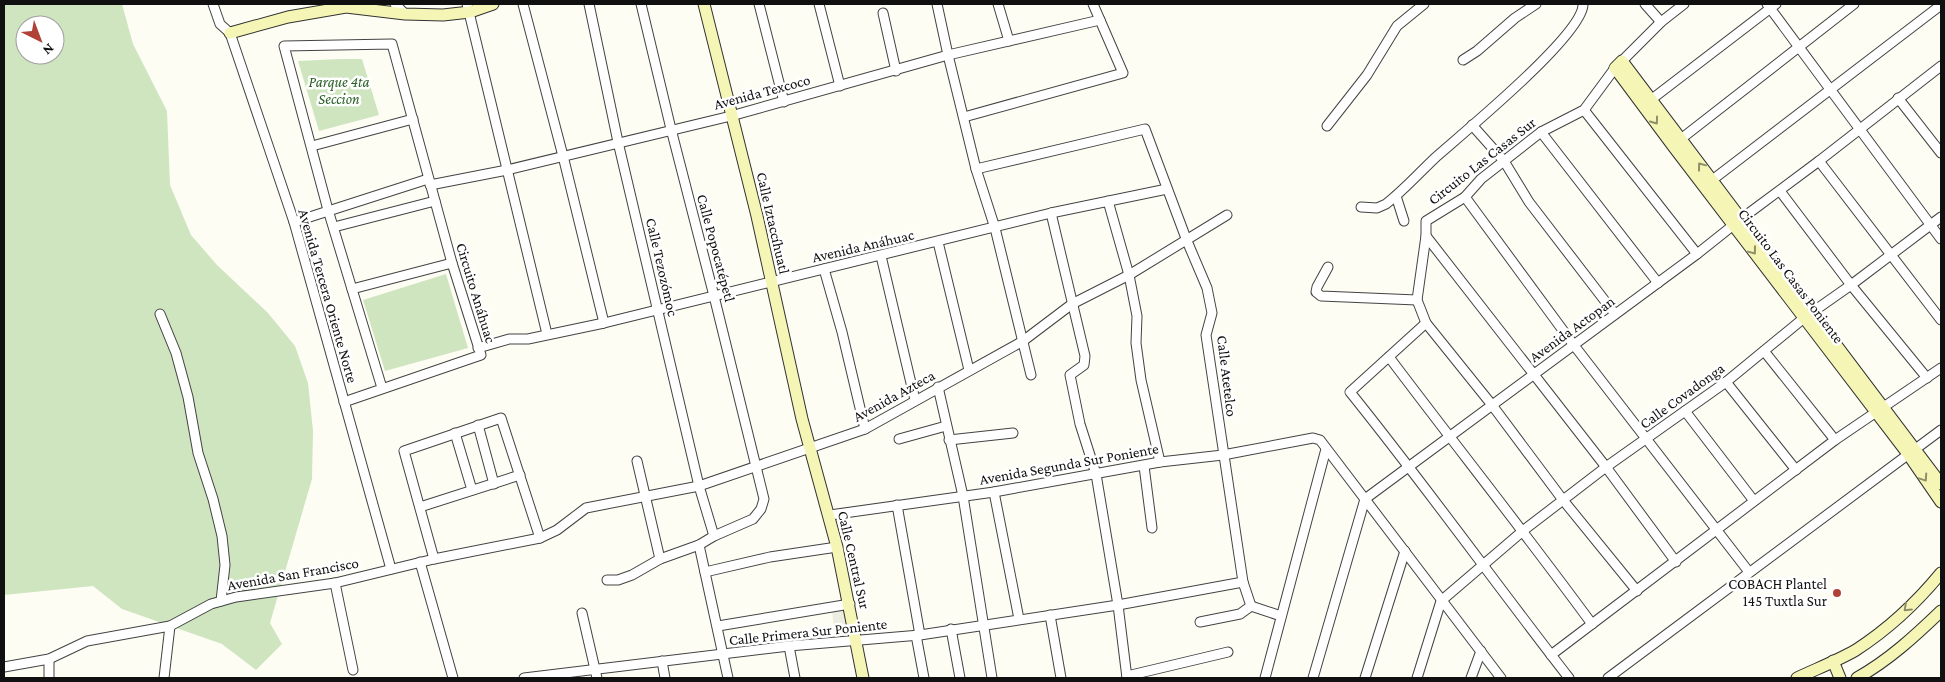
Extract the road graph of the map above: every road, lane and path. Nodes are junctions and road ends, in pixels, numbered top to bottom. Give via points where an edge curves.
1 (213, 4) edge
2 (395, 4) edge
3 (493, 4) edge
4 (523, 4) edge
5 (589, 4) edge
6 (641, 4) edge
7 (704, 4) edge
8 (759, 4) edge
9 (819, 4) edge
10 (937, 4) edge
11 (998, 4) edge
12 (1094, 4) edge
13 (1424, 4) edge
14 (1536, 4) edge
15 (1583, 4) edge
16 (1645, 4) edge
17 (1684, 4) edge
18 (1854, 4) edge
19 (1771, 5) edge
20 (1941, 5) edge
21 (469, 8) edge
22 (883, 13) dead end
23 (405, 14) junction
24 (1100, 20) junction
25 (1661, 22) junction
26 (230, 33) junction
27 (1009, 41) junction
28 (1799, 46) junction
29 (948, 55) junction
30 (1463, 60) dead end
31 (1619, 64) junction
32 (1940, 70) edge
33 (896, 71) junction
34 (840, 86) junction
35 (1830, 89) junction
36 (1898, 98) junction
37 (784, 102) junction
38 (1647, 103) junction
39 (1584, 110) junction
40 (731, 116) junction
41 (964, 117) junction
42 (413, 118) junction
43 (1472, 125) junction
44 (1327, 126) dead end
45 (1860, 128) junction
46 (670, 129) junction
47 (1541, 132) junction
48 (618, 142) junction
49 (1676, 143) junction
50 (312, 146) junction
51 (1941, 153) edge
52 (564, 156) junction
53 (1504, 161) junction
54 (1819, 162) junction
55 (976, 168) junction
56 (507, 170) junction
57 (429, 182) junction
58 (1708, 184) junction
59 (1167, 189) junction
60 (1780, 191) junction
61 (1396, 196) junction
62 (1465, 197) junction
63 (435, 201) junction
64 (1108, 201) junction
65 (1361, 207) dead end
66 (328, 210) junction
67 (1051, 213) junction
68 (1227, 215) dead end
69 (1941, 217) edge
70 (1404, 221) dead end
71 (294, 222) junction
72 (1737, 222) junction
73 (1930, 225) junction
74 (334, 228) junction
75 (995, 228) junction
76 (1426, 236) junction
77 (1941, 239) edge
78 (1187, 241) junction
79 (938, 242) junction
80 (1697, 254) junction
81 (881, 256) junction
82 (1890, 256) junction
83 (452, 263) junction
84 (1328, 267) dead end
85 (824, 269) junction
86 (1129, 275) junction
87 (771, 282) junction
88 (1658, 283) junction
89 (1851, 286) junction
90 (352, 289) junction
91 (714, 296) junction
92 (1417, 300) junction
93 (1072, 304) junction
94 (658, 310) junction
95 (160, 314) dead end
96 (1615, 314) junction
97 (1807, 315) junction
98 (1941, 320) edge
99 (604, 323) junction
100 (1426, 323) junction
101 (547, 334) junction
102 (1023, 341) junction
103 (1573, 344) junction
104 (478, 348) junction
105 (1764, 351) junction
106 (1389, 357) junction
107 (1941, 368) edge
108 (969, 370) junction
109 (1533, 374) junction
110 (1031, 375) dead end
111 (1927, 378) junction
112 (1726, 382) junction
113 (938, 387) junction
114 (382, 388) junction
115 (916, 400) junction
116 (344, 402) junction
117 (1492, 405) junction
118 (1880, 410) junction
119 (1685, 411) junction
120 (478, 426) junction
121 (946, 426) junction
122 (865, 429) junction
123 (1941, 430) edge
124 (455, 433) junction
125 (1013, 433) dead end
126 (1450, 438) junction
127 (1647, 438) junction
128 (899, 439) dead end
129 (950, 440) junction
130 (1835, 440) junction
131 (810, 449) junction
132 (1326, 449) junction
133 (1912, 451) junction
134 (1223, 454) junction
135 (637, 461) dead end
136 (1160, 462) junction
137 (755, 466) junction
138 (1144, 466) junction
139 (1410, 467) junction
140 (1606, 467) junction
141 (1796, 470) junction
142 (1096, 474) junction
143 (520, 476) junction
144 (494, 484) junction
145 (1941, 484) edge
146 (699, 486) junction
147 (472, 490) junction
148 (994, 492) junction
149 (963, 496) junction
150 (646, 497) junction
151 (1365, 499) junction
152 (1564, 500) junction
153 (1754, 501) junction
154 (1941, 502) edge
155 (897, 505) junction
156 (420, 507) junction
157 (586, 508) joint
158 (830, 515) junction
159 (1152, 528) dead end
160 (1524, 530) junction
161 (1717, 530) junction
162 (714, 536) junction
163 (540, 538) junction
164 (699, 545) junction
165 (837, 547) junction
166 (1405, 551) junction
167 (434, 559) junction
168 (660, 559) junction
169 (420, 562) junction
170 (1676, 562) junction
171 (1482, 565) junction
172 (392, 569) junction
173 (704, 572) junction
174 (1749, 572) junction
175 (1941, 573) edge
176 (607, 580) dead end
177 (1243, 582) junction
178 (335, 583) junction
179 (1637, 591) junction
180 (1441, 600) junction
181 (221, 601) junction
182 (850, 604) junction
183 (1118, 605) junction
184 (1251, 606) junction
185 (1941, 611) edge
186 (582, 613) dead end
187 (1050, 615) junction
188 (1282, 616) junction
189 (1019, 619) junction
190 (1200, 622) dead end
191 (1592, 624) junction
192 (983, 625) junction
193 (170, 626) junction
194 (718, 626) junction
195 (951, 629) junction
196 (918, 635) junction
197 (856, 641) junction
198 (788, 646) junction
199 (1481, 651) junction
200 (1228, 652) dead end
201 (724, 655) junction
202 (1551, 656) junction
203 (50, 659) junction
204 (662, 661) junction
205 (1833, 661) junction
206 (4, 667) edge
207 (353, 670) dead end
208 (596, 674) edge
209 (1127, 677) edge
210 (49, 678) edge
211 (164, 678) edge
212 (453, 678) edge
213 (524, 678) edge
214 (538, 678) edge
215 (665, 678) edge
216 (728, 678) edge
217 (795, 678) edge
218 (863, 678) edge
219 (924, 678) edge
220 (960, 678) edge
221 (992, 678) edge
222 (1060, 678) edge
223 (1265, 678) edge
224 (1313, 678) edge
225 (1365, 678) edge
226 (1417, 678) edge
227 (1471, 678) edge
228 (1501, 678) edge
229 (1569, 678) edge
230 (1608, 678) edge
231 (1797, 678) edge
232 (1840, 678) edge
233 (1857, 678) edge

1 - 26 street via 220,24
2 - 23 street
3 - 21 street
4 - 52 street
5 - 48 street, Calle Tezozómoc
6 - 46 street, Calle Popocatépetl
7 - 40 street, Calle Iztaccíhuatl
8 - 37 street
9 - 34 street
10 - 29 street
11 - 27 street
12 - 24 street
13 - 44 street via 1397,26 1367,75
14 - 30 street
15 - 43 street via 1583,10 1571,30 1521,83
16 - 25 street
17 - 25 street, Circuito Las Casas Sur
18 - 28 street
19 - 28 street
19 - 38 street
20 - 35 street
21 - 23 street via 442,15
21 - 56 street
22 - 33 street
23 - 26 street via 346,7 288,17
24 - 27 street, Avenida Texcoco
24 - 41 street via 1123,73
25 - 31 street, Circuito Las Casas Sur
26 - 71 street, Avenida Tercera Oriente Norte
27 - 29 street, Avenida Texcoco
28 - 35 street
28 - 49 street
29 - 33 street, Avenida Texcoco
29 - 41 street
31 - 38 street, Circuito Las Casas Poniente
31 - 39 street, Circuito Las Casas Sur
32 - 36 street, Avenida Actopan
33 - 34 street, Avenida Texcoco
34 - 37 street, Avenida Texcoco
35 - 45 street
35 - 58 street
36 - 45 street, Avenida Actopan
36 - 51 street
37 - 40 street, Avenida Texcoco
38 - 49 street, Circuito Las Casas Poniente
39 - 47 street, Circuito Las Casas Sur
39 - 80 street
40 - 46 street, Avenida Texcoco
40 - 87 street, Calle Iztaccíhuatl
41 - 55 street
42 - 50 street
42 - 50 street, Circuito Anáhuac via 392,44 284,46
42 - 57 street, Circuito Anáhuac
43 - 53 street
43 - 61 street
45 - 54 street, Avenida Actopan
45 - 73 street
46 - 48 street, Avenida Texcoco
46 - 91 street, Calle Popocatépetl
47 - 53 street, Circuito Las Casas Sur
47 - 88 street
48 - 52 street, Avenida Texcoco
48 - 94 street, Calle Tezozómoc
49 - 58 street, Circuito Las Casas Poniente
50 - 66 street, Circuito Anáhuac
52 - 56 street, Avenida Texcoco
52 - 99 street
53 - 62 street, Circuito Las Casas Sur
53 - 96 street via 1529,202
54 - 60 street, Avenida Actopan
54 - 82 street
55 - 59 street, Calle Atetelco via 1145,129
55 - 75 street
56 - 57 street, Avenida Texcoco
56 - 101 street
57 - 63 street, Circuito Anáhuac
57 - 66 street, Avenida Texcoco
58 - 72 street, Circuito Las Casas Poniente
59 - 64 street, Avenida Anáhuac
59 - 78 street, Calle Atetelco
60 - 72 street, Avenida Actopan
60 - 89 street
61 - 65 street via 1376,208
61 - 70 street
62 - 76 street, Circuito Las Casas Sur via 1426,222
62 - 103 street
63 - 74 street
63 - 83 street, Circuito Anáhuac
64 - 67 street, Avenida Anáhuac
64 - 86 street
66 - 71 street, Avenida Texcoco
66 - 74 street, Circuito Anáhuac
67 - 75 street, Avenida Anáhuac
67 - 93 street
68 - 78 street, Avenida Azteca
69 - 73 street, Calle Covadonga
71 - 116 street, Avenida Tercera Oriente Norte
72 - 80 street, Avenida Actopan
72 - 97 street, Circuito Las Casas Poniente
73 - 77 street
73 - 82 street, Calle Covadonga
74 - 90 street, Circuito Anáhuac
75 - 79 street, Avenida Anáhuac
75 - 102 street
76 - 92 street, Circuito Las Casas Sur
76 - 109 street
78 - 86 street, Avenida Azteca
78 - 134 street, Calle Atetelco via 1207,288 1212,313 1206,334
79 - 81 street, Avenida Anáhuac
79 - 108 street
80 - 88 street, Avenida Actopan
81 - 85 street, Avenida Anáhuac
81 - 115 street
82 - 89 street, Calle Covadonga
82 - 98 street
83 - 90 street
83 - 104 street, Circuito Anáhuac
84 - 92 street via 1317,287 1316,292 1321,296
85 - 87 street, Avenida Anáhuac
85 - 122 street
86 - 93 street, Avenida Azteca
86 - 136 street via 1137,316 1136,343 1142,380
87 - 91 street, Avenida Anáhuac
87 - 131 street, Calle Iztaccíhuatl
88 - 96 street, Avenida Actopan
89 - 97 street, Calle Covadonga
89 - 111 street
90 - 114 street, Circuito Anáhuac
91 - 94 street, Avenida Anáhuac
91 - 137 street, Calle Popocatépetl
92 - 100 street, Circuito Las Casas Sur
93 - 102 street, Avenida Azteca
93 - 142 street via 1085,356 1084,366 1070,375 1080,424
94 - 99 street, Avenida Anáhuac
94 - 146 street, Calle Tezozómoc
95 - 181 street via 176,353 198,453 222,536 225,565
96 - 103 street, Avenida Actopan
97 - 105 street, Calle Covadonga
97 - 118 street, Circuito Las Casas Poniente
99 - 101 street, Avenida Anáhuac
100 - 106 street
100 - 117 street, Circuito Las Casas Sur
101 - 104 street, Avenida Anáhuac via 509,339
102 - 108 street, Avenida Azteca
102 - 110 street
103 - 109 street, Avenida Actopan
103 - 127 street
104 - 114 street, Circuito Anáhuac via 481,355
105 - 112 street, Calle Covadonga
105 - 130 street
106 - 126 street
106 - 139 street via 1350,392
107 - 111 street
108 - 113 street, Avenida Azteca
109 - 117 street, Avenida Actopan
109 - 140 street
111 - 118 street
112 - 119 street, Calle Covadonga
112 - 141 street
113 - 115 street, Avenida Azteca
113 - 121 street
114 - 116 street
115 - 122 street, Avenida Azteca
116 - 172 street, Avenida Tercera Oriente Norte
117 - 126 street, Avenida Actopan
117 - 152 street, Circuito Las Casas Sur
118 - 130 street
118 - 133 street, Circuito Las Casas Poniente
119 - 127 street, Calle Covadonga
119 - 153 street
120 - 124 street
120 - 143 street via 501,418
120 - 144 street
121 - 128 street
121 - 129 street
122 - 131 street, Avenida Azteca
123 - 133 street
124 - 147 street
124 - 156 street via 404,451
125 - 129 street
126 - 139 street, Avenida Actopan
126 - 160 street
127 - 140 street, Calle Covadonga
127 - 161 street
129 - 149 street
130 - 141 street
131 - 137 street, Avenida Azteca
131 - 158 street, Calle Central Sur
132 - 134 street, Avenida Segunda Sur Poniente via 1320,440 1312,438
132 - 151 street
132 - 188 street
133 - 145 street, Circuito Las Casas Poniente
133 -> 154 street, Circuito Las Casas Poniente
133 - 174 street
134 - 136 street, Avenida Segunda Sur Poniente
134 - 177 street, Calle Atetelco
135 - 150 street
136 - 138 street, Avenida Segunda Sur Poniente
137 - 146 street, Avenida Azteca
137 - 162 street, Calle Popocatépetl via 764,499 761,509 753,519
138 - 142 street, Avenida Segunda Sur Poniente
138 - 159 street
139 - 151 street, Avenida Actopan
139 - 171 street
140 - 152 street, Calle Covadonga
140 - 170 street
141 - 153 street
142 - 148 street, Avenida Segunda Sur Poniente
142 - 183 street
143 - 144 street
143 - 163 street
144 - 147 street
146 - 150 street, Avenida Azteca
146 - 162 street, Calle Tezozómoc
147 - 156 street
148 - 149 street, Avenida Segunda Sur Poniente
148 - 189 street
149 - 155 street, Avenida Segunda Sur Poniente
149 - 192 street
150 - 157 street, Avenida Azteca
150 - 168 street
151 - 166 street
151 - 224 street
152 - 160 street, Calle Covadonga
152 - 179 street, Circuito Las Casas Sur
153 - 161 street
155 - 158 street, Avenida Segunda Sur Poniente
155 - 196 street
156 - 167 street
157 - 163 street, Avenida San Francisco via 557,530
158 - 165 street, Calle Central Sur
160 - 171 street, Calle Covadonga
160 - 191 street
161 - 170 street
161 - 174 street
162 - 164 street
163 - 167 street, Avenida San Francisco
164 - 168 street
164 - 173 street
165 - 173 street via 770,557
165 - 182 street, Calle Central Sur
166 - 180 street
166 - 225 street
167 - 169 street, Avenida San Francisco
168 - 176 street via 625,578
169 - 172 street, Avenida San Francisco
169 - 212 street
170 - 179 street
171 - 180 street, Calle Covadonga
171 - 202 street
172 - 178 street, Avenida San Francisco
173 - 194 street
174 - 230 street
175 -> 205 street via 1873,638
177 - 183 street, Calle Primera Sur Poniente
177 - 184 street, Calle Atetelco
178 - 181 street, Avenida San Francisco
178 - 207 street
179 - 191 street
180 - 199 street
180 - 226 street
181 - 193 street, Avenida San Francisco
182 - 194 street
182 - 197 street, Calle Central Sur
183 - 187 street, Calle Primera Sur Poniente
183 - 209 street
184 - 188 street
184 - 190 street via 1240,614
185 - 233 street via 1907,643
186 - 208 street
187 - 189 street, Calle Primera Sur Poniente
187 - 222 street
188 - 223 street
189 - 192 street, Calle Primera Sur Poniente
191 - 202 street
192 - 195 street, Calle Primera Sur Poniente
192 - 221 street
193 - 203 street, Avenida San Francisco via 87,641
193 - 211 street
194 - 201 street
195 - 196 street, Calle Primera Sur Poniente
195 - 220 street
196 - 197 street, Calle Primera Sur Poniente
196 - 219 street
197 - 198 street, Calle Primera Sur Poniente
197 - 218 street, Calle Central Sur
198 - 201 street, Calle Primera Sur Poniente
198 - 217 street
199 - 227 street
199 - 228 street
200 - 209 street
201 - 204 street, Calle Primera Sur Poniente
201 - 216 street
202 - 229 street
203 - 206 street, Avenida San Francisco
203 - 210 street
204 - 208 street, Calle Primera Sur Poniente
204 - 215 street
205 - 231 street
205 - 232 street
208 - 214 street, Calle Primera Sur Poniente
213 - 214 street, Calle Primera Sur Poniente

